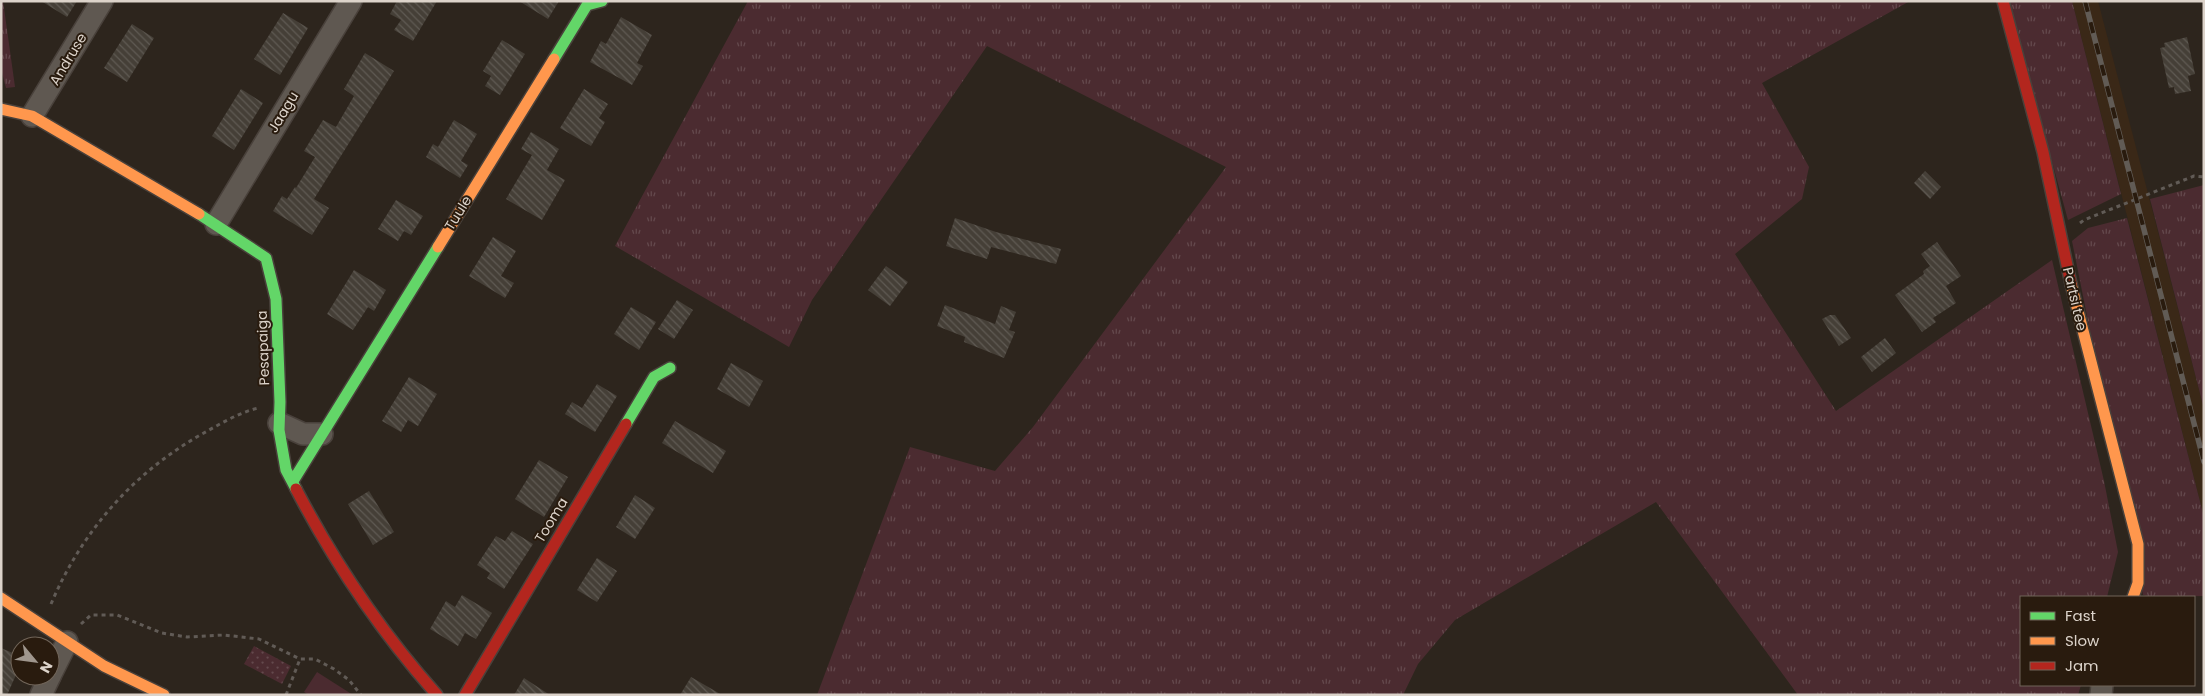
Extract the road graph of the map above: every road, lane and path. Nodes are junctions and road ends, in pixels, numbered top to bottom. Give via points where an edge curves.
1 (102, 1) edge
2 (351, 1) edge
3 (602, 1) edge
4 (2003, 1) edge
5 (1, 109) edge
6 (32, 116) junction
7 (2204, 177) edge
8 (216, 224) junction
9 (2061, 241) junction
10 (670, 368) dead end
11 (280, 402) junction
12 (279, 423) junction
13 (322, 434) junction
14 (293, 482) junction
15 (2133, 596) edge
16 (1, 598) edge
17 (41, 626) junction
18 (66, 642) junction
19 (60, 655) edge
20 (300, 659) junction
21 (164, 695) edge
22 (286, 695) edge
23 (361, 695) edge
24 (437, 695) edge
25 (465, 695) edge

1 - 6 street, Andruse
2 - 8 street, Jaagu
3 - 13 street, Tuule via 587,5
4 - 9 street, Partsi tee via 2043,152
5 - 6 street, Pesapaiga
6 - 8 street, Pesapaiga
7 - 9 path via 2194,176 2084,220
8 - 11 street, Pesapaiga via 266,258 276,299
9 - 15 street, Partsi tee via 2138,544 2138,583
10 - 25 street, Tooma via 654,378
11 - 12 street, Pesapaiga
11 - 17 path via 220,424 182,445 144,473 100,519 72,564
12 - 13 street via 303,434
12 - 14 street, Pesapaiga via 286,470
13 - 14 street, Tuule
14 - 24 street, Pesapaiga via 313,522 368,607
16 - 17 street
17 - 18 street
18 - 19 street
18 - 20 path via 91,615 116,615 162,633 187,637 224,634 259,639
18 - 21 street via 104,666
20 - 22 path
20 - 23 path via 315,659 334,670 349,680

